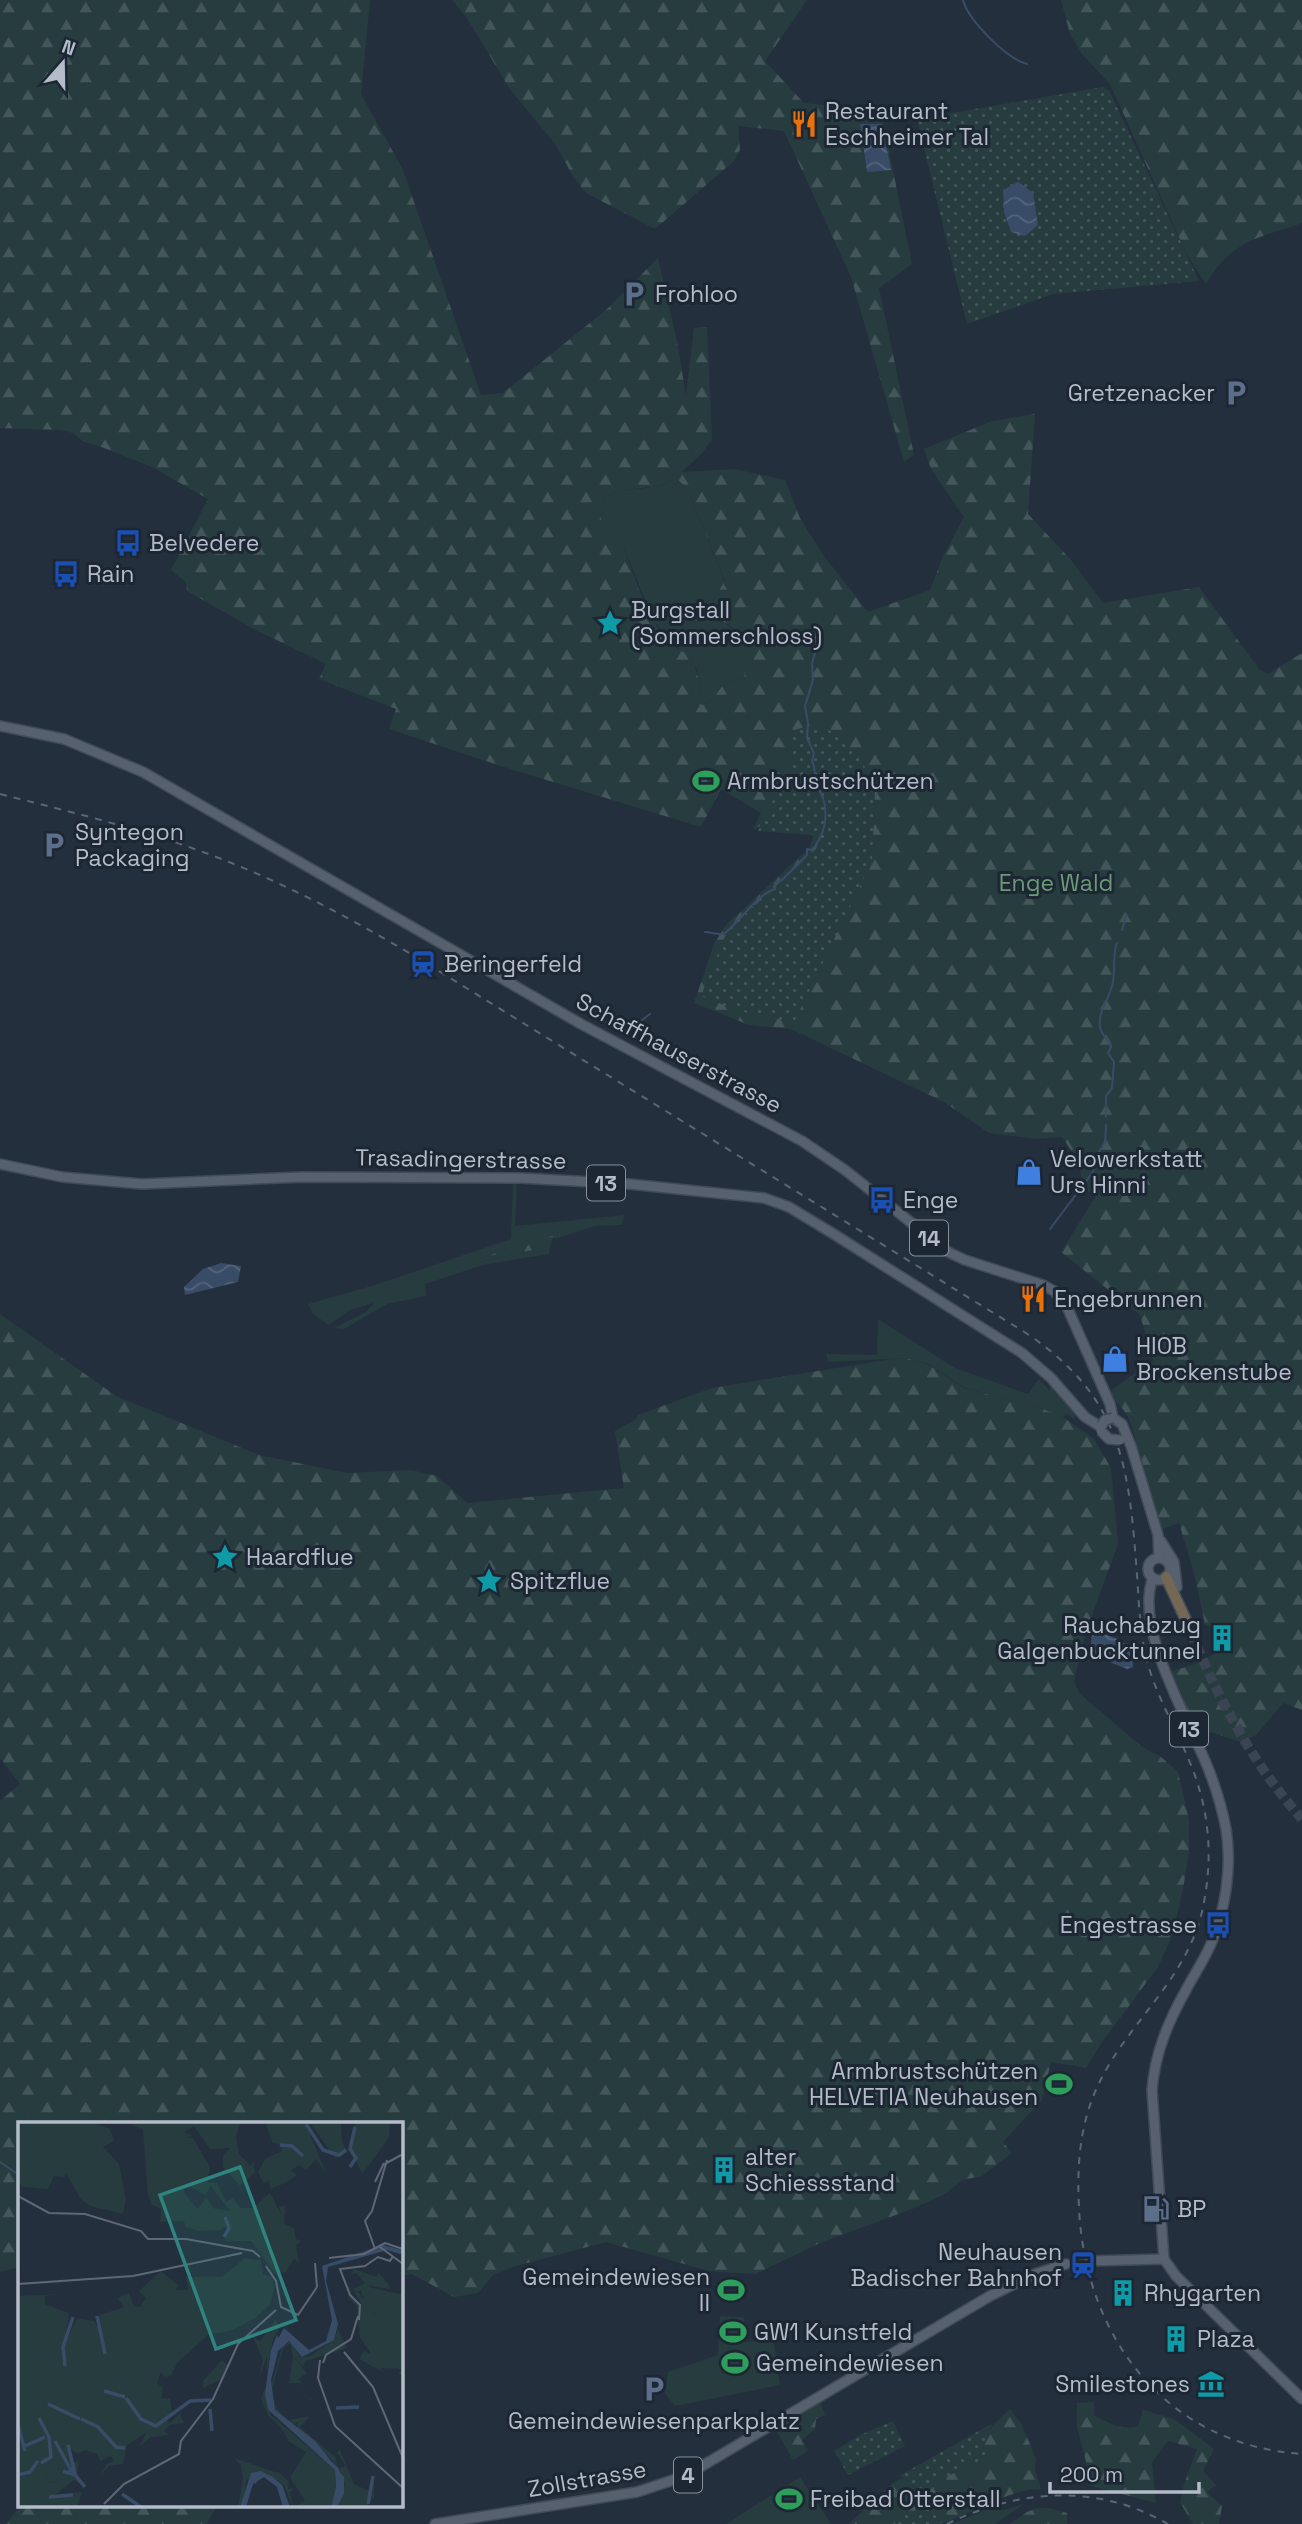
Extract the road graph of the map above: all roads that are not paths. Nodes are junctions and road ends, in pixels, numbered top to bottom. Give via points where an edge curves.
1 (0, 726) edge
2 (0, 1164) edge
3 (1115, 1418) junction
4 (1101, 1428) junction
5 (1122, 1436) junction
6 (1135, 1462) junction
7 (1158, 1535) junction
8 (1159, 1557) junction
9 (1166, 1577) junction
10 (1153, 1578) junction
11 (1177, 1592) junction
12 (1185, 1618) tunnel mouth
13 (1164, 2259) junction
14 (1090, 2261) tunnel mouth
15 (1066, 2264) tunnel mouth
16 (1302, 2399) edge
17 (435, 2524) edge

1 - 3 main road, Schaffhauserstrasse / 14 via 64,739 144,772 581,1024 802,1140 948,1252 1054,1291 1067,1307
2 - 4 main road, Trasadingerstrasse / 13 via 62,1177 133,1184 290,1177 520,1178 764,1198 832,1233 1015,1348 1051,1378 1084,1417
3 - 4 main road, bridge via 1105,1420
3 - 5 main road, 13 via 1122,1424
4 - 5 main road, 13, bridge via 1109,1439
5 - 6 main road, 13
5 - 6 main road, 13
6 - 7 main road, 13
7 - 8 main road, 13
7 - 11 main road via 1174,1562
8 - 9 main road, 13 via 1169,1564
8 - 10 main road, 13 via 1147,1567
9 - 10 main road
9 - 11 highway
10 - 13 main road, 13 via 1149,1591 1158,1648 1216,1790 1228,1855 1218,1926 1167,2026 1153,2076
11 - 12 highway
13 - 14 main road
13 - 16 main road
15 - 17 main road, Zollstrasse / 4 via 990,2296 685,2476 637,2493

